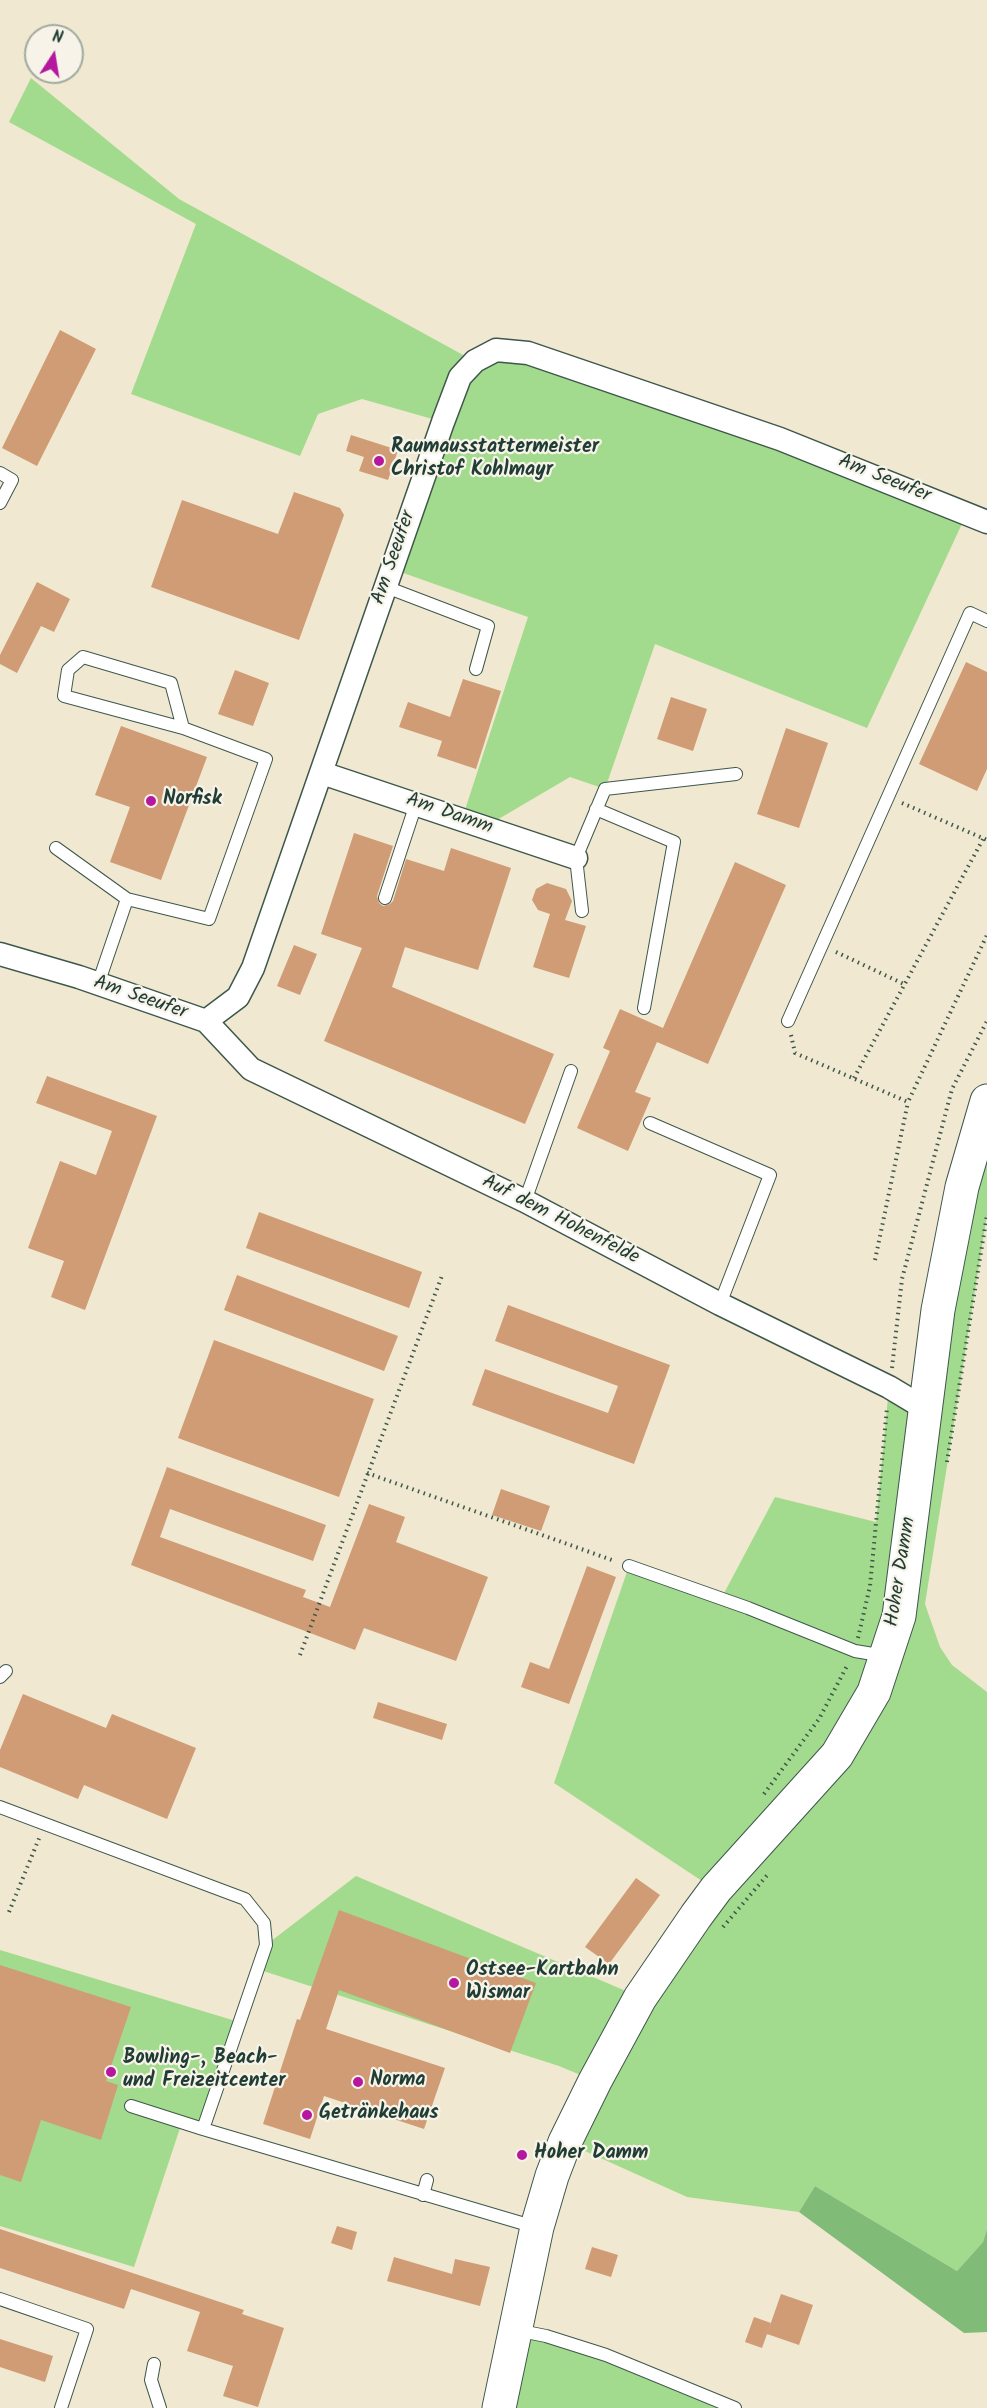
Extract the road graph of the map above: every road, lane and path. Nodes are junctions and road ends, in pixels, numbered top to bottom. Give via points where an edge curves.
1 (0, 473) edge
2 (0, 503) edge
3 (987, 522) edge
4 (386, 587) junction
5 (987, 621) edge
6 (476, 669) dead end
7 (183, 728) junction
8 (322, 773) junction
9 (736, 774) dead end
10 (887, 796) junction
11 (416, 804) junction
12 (596, 809) junction
13 (985, 839) edge
14 (56, 848) dead end
15 (576, 858) junction
16 (127, 898) junction
17 (385, 898) dead end
18 (582, 911) dead end
19 (987, 935) edge
20 (821, 946) junction
21 (3, 958) edge
22 (98, 984) junction
23 (906, 985) junction
24 (644, 1008) dead end
25 (788, 1021) joint
26 (987, 1021) edge
27 (206, 1022) junction
28 (571, 1071) dead end
29 (854, 1078) junction
30 (987, 1101) edge
31 (908, 1102) junction
32 (650, 1123) dead end
33 (525, 1201) junction
34 (875, 1260) dead end
35 (443, 1273) dead end
36 (720, 1304) junction
37 (889, 1387) junction
38 (924, 1408) junction
39 (367, 1473) junction
40 (629, 1566) joint
41 (870, 1654) junction
42 (300, 1655) dead end
43 (758, 1803) dead end
44 (0, 1807) edge
45 (44, 1824) junction
46 (9, 1912) dead end
47 (131, 2106) dead end
48 (203, 2129) junction
49 (427, 2180) dead end
50 (423, 2195) junction
51 (537, 2228) junction
52 (0, 2299) edge
53 (514, 2330) junction
54 (154, 2364) dead end
55 (60, 2408) edge
56 (160, 2408) edge
57 (499, 2408) edge
58 (733, 2408) edge

1 - 2 lane via 12,480
3 - 4 street, Am Seeufer via 780,439 528,353 496,350 474,361 460,377
4 - 6 lane via 488,626
4 - 8 street, Am Seeufer
5 - 10 lane via 970,613
7 - 7 lane via 171,683 83,657 68,670 64,696
7 - 16 lane via 266,759 209,919
8 - 11 street, Am Damm
8 - 27 street, Am Seeufer via 253,968 238,997
9 - 12 lane via 605,789
10 - 13 path
10 - 20 lane
11 - 15 street, Am Damm
11 - 17 lane
12 - 15 lane
12 - 24 lane via 674,842
13 - 23 path
14 - 16 lane
15 - 18 lane
16 - 22 lane
19 - 31 path
20 - 23 path
20 - 25 lane
21 - 22 street, Am Seeufer
22 - 27 street, Am Seeufer
23 - 29 path
25 - 29 path via 795,1053
26 - 37 path via 952,1089 902,1279
27 - 33 street, Auf dem Hohenfelde via 251,1069
28 - 33 lane
29 - 31 path
30 - 38 main road, Hoher Damm via 962,1187
31 - 34 path
32 - 36 lane via 770,1175
33 - 36 street, Auf dem Hohenfelde
35 - 39 path
36 - 37 street, Auf dem Hohenfelde
37 - 38 street, Auf dem Hohenfelde
37 - 41 path via 870,1586
38 - 41 main road, Hoher Damm via 899,1616
39 - 40 path
39 - 42 path
40 - 41 lane
41 - 43 path
41 - 51 main road, Hoher Damm via 874,1692 837,1755 716,1889 640,1998 565,2142
44 - 45 lane
45 - 46 path
45 - 48 lane via 245,1899 264,1923 266,1945
47 - 48 lane
48 - 50 lane
49 - 50 lane
50 - 51 lane
51 - 53 main road, Hoher Damm
52 - 55 lane via 87,2328
53 - 57 main road, Hoher Damm
53 - 58 lane via 606,2355
54 - 56 lane via 151,2380

